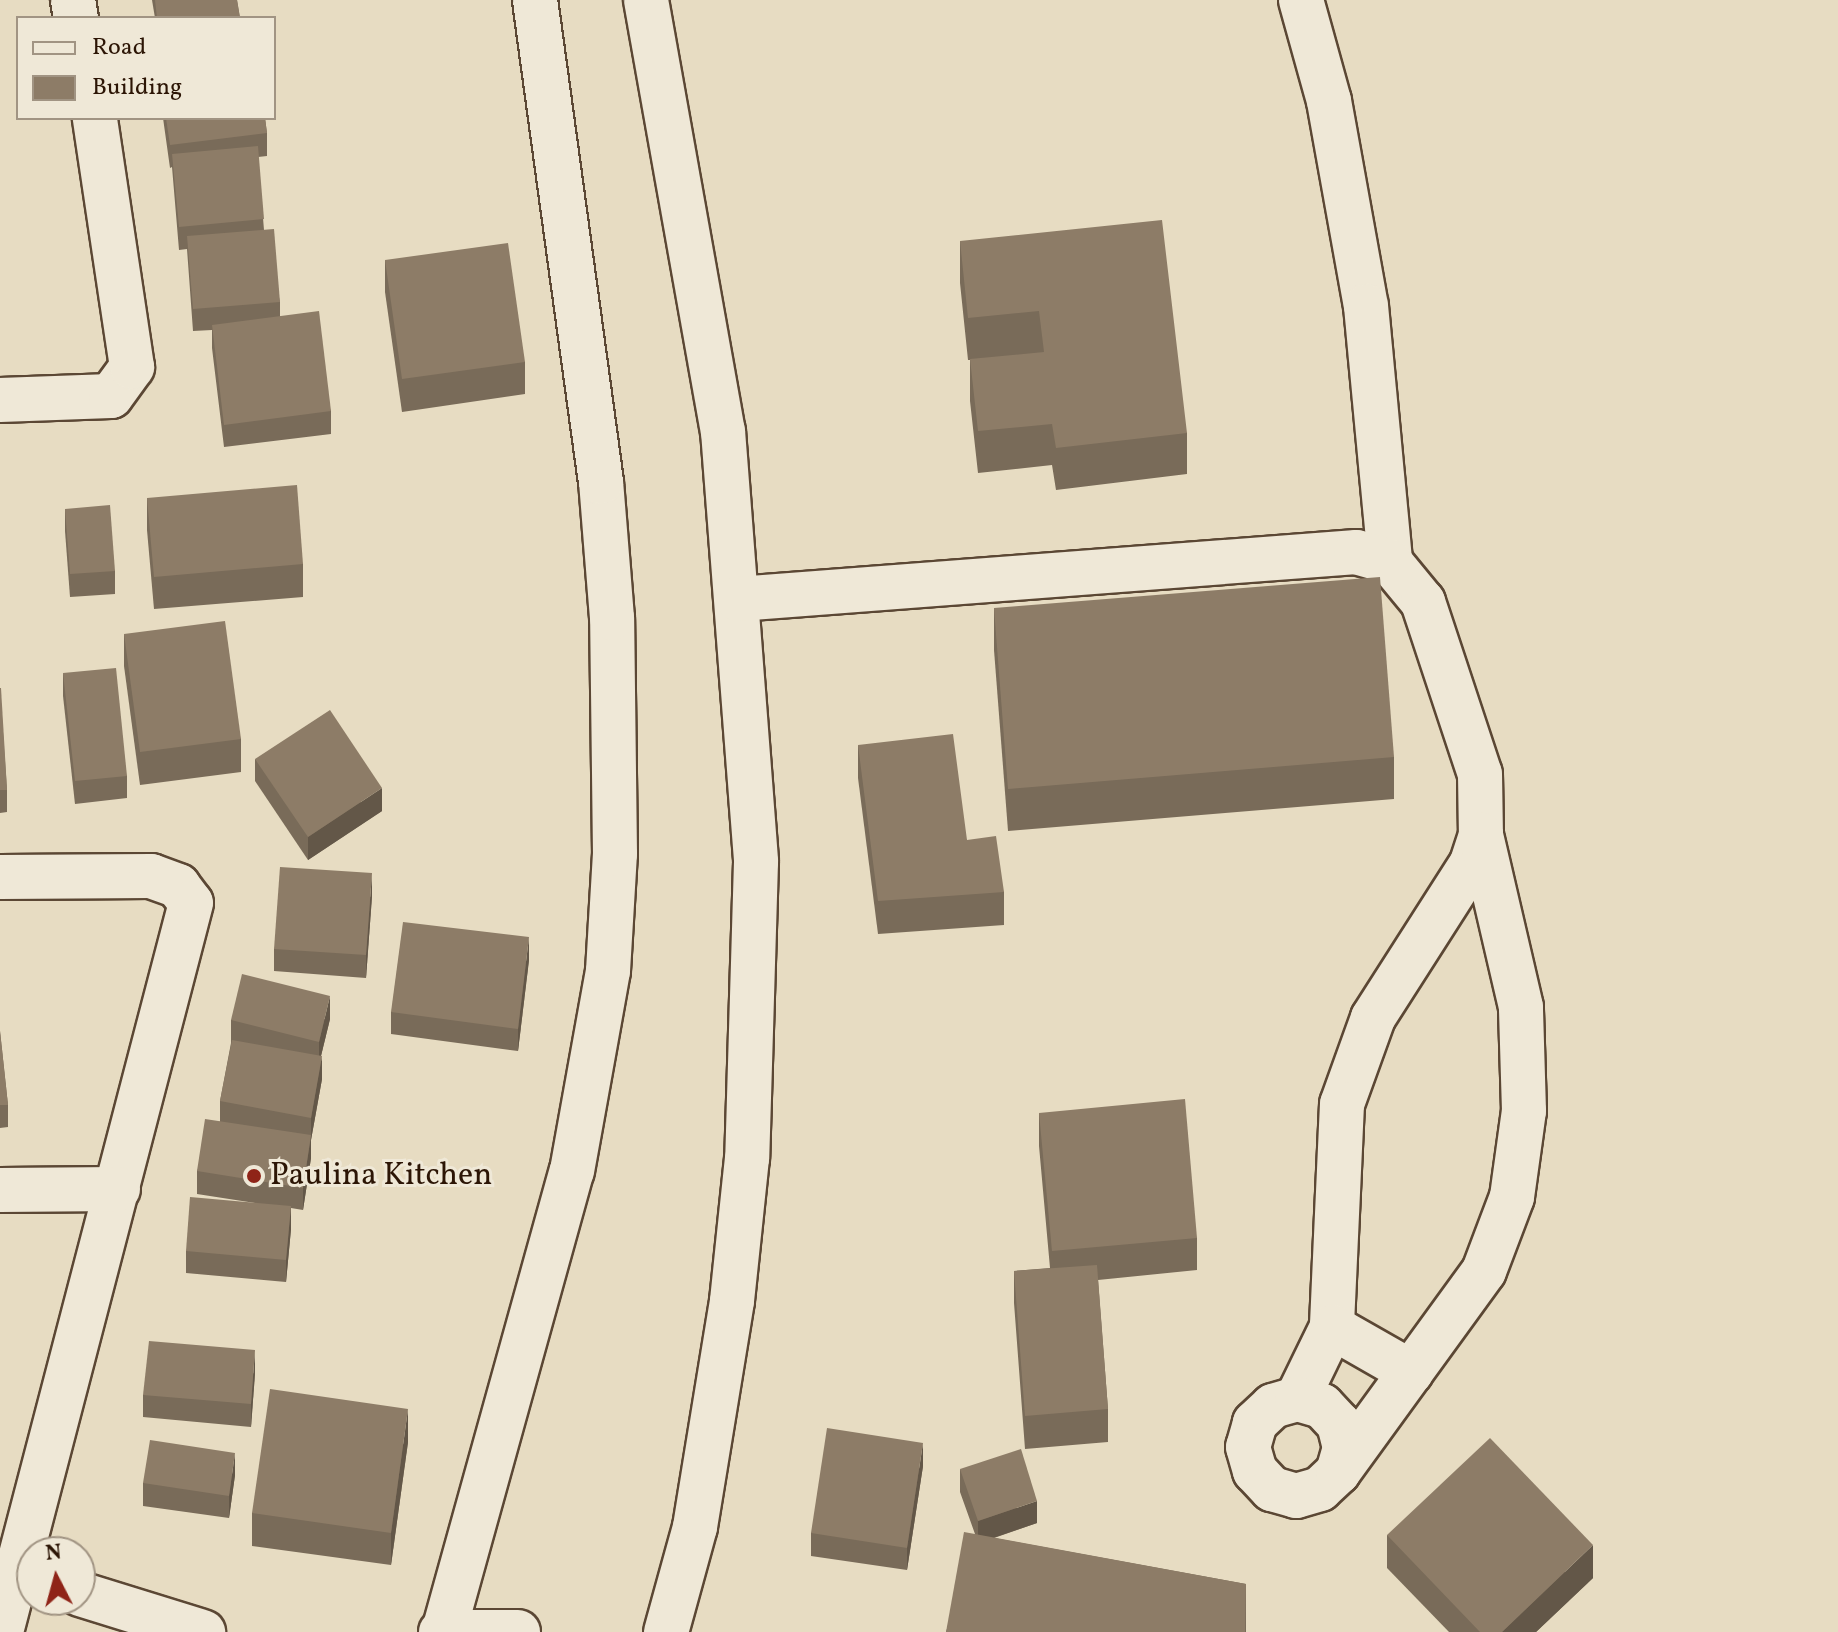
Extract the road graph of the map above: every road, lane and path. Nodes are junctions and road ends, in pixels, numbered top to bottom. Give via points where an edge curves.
1 (535, 0) edge
2 (646, 0) edge
3 (1301, 0) edge
4 (95, 120) edge
5 (0, 400) edge
6 (1390, 562) junction
7 (738, 599) junction
8 (1481, 835) junction
9 (0, 877) edge
10 (118, 1189) junction
11 (0, 1190) edge
12 (1332, 1327) junction
13 (1411, 1372) junction
14 (1297, 1399) junction
15 (1338, 1472) junction
16 (27, 1536) edge
17 (16, 1577) edge
18 (96, 1599) edge
19 (6, 1629) edge
20 (203, 1632) edge
21 (443, 1632) edge
22 (518, 1632) edge
23 (666, 1632) edge

1 - 21 street via 601,482 612,618 615,854 608,971 572,1171
2 - 7 street via 723,431
3 - 6 street via 1329,101 1366,306
4 - 5 street via 132,367 111,396
6 - 7 street via 1356,552
6 - 8 street via 1423,602 1480,774
7 - 23 street via 756,862 747,1158 706,1466
8 - 12 street via 1353,1065 1335,1152
8 - 13 street via 1521,1007 1519,1163 1484,1271
9 - 10 street via 151,876 178,886 191,903
10 - 11 street
10 - 16 street
12 - 13 street
12 - 14 street
13 - 15 street
14 - 15 street via 1322,1406 1339,1424 1345,1448
14 - 15 street via 1273,1406 1255,1423 1248,1447 1255,1471 1272,1489 1296,1496 1320,1489
17 - 19 street
18 - 20 street
21 - 22 street

